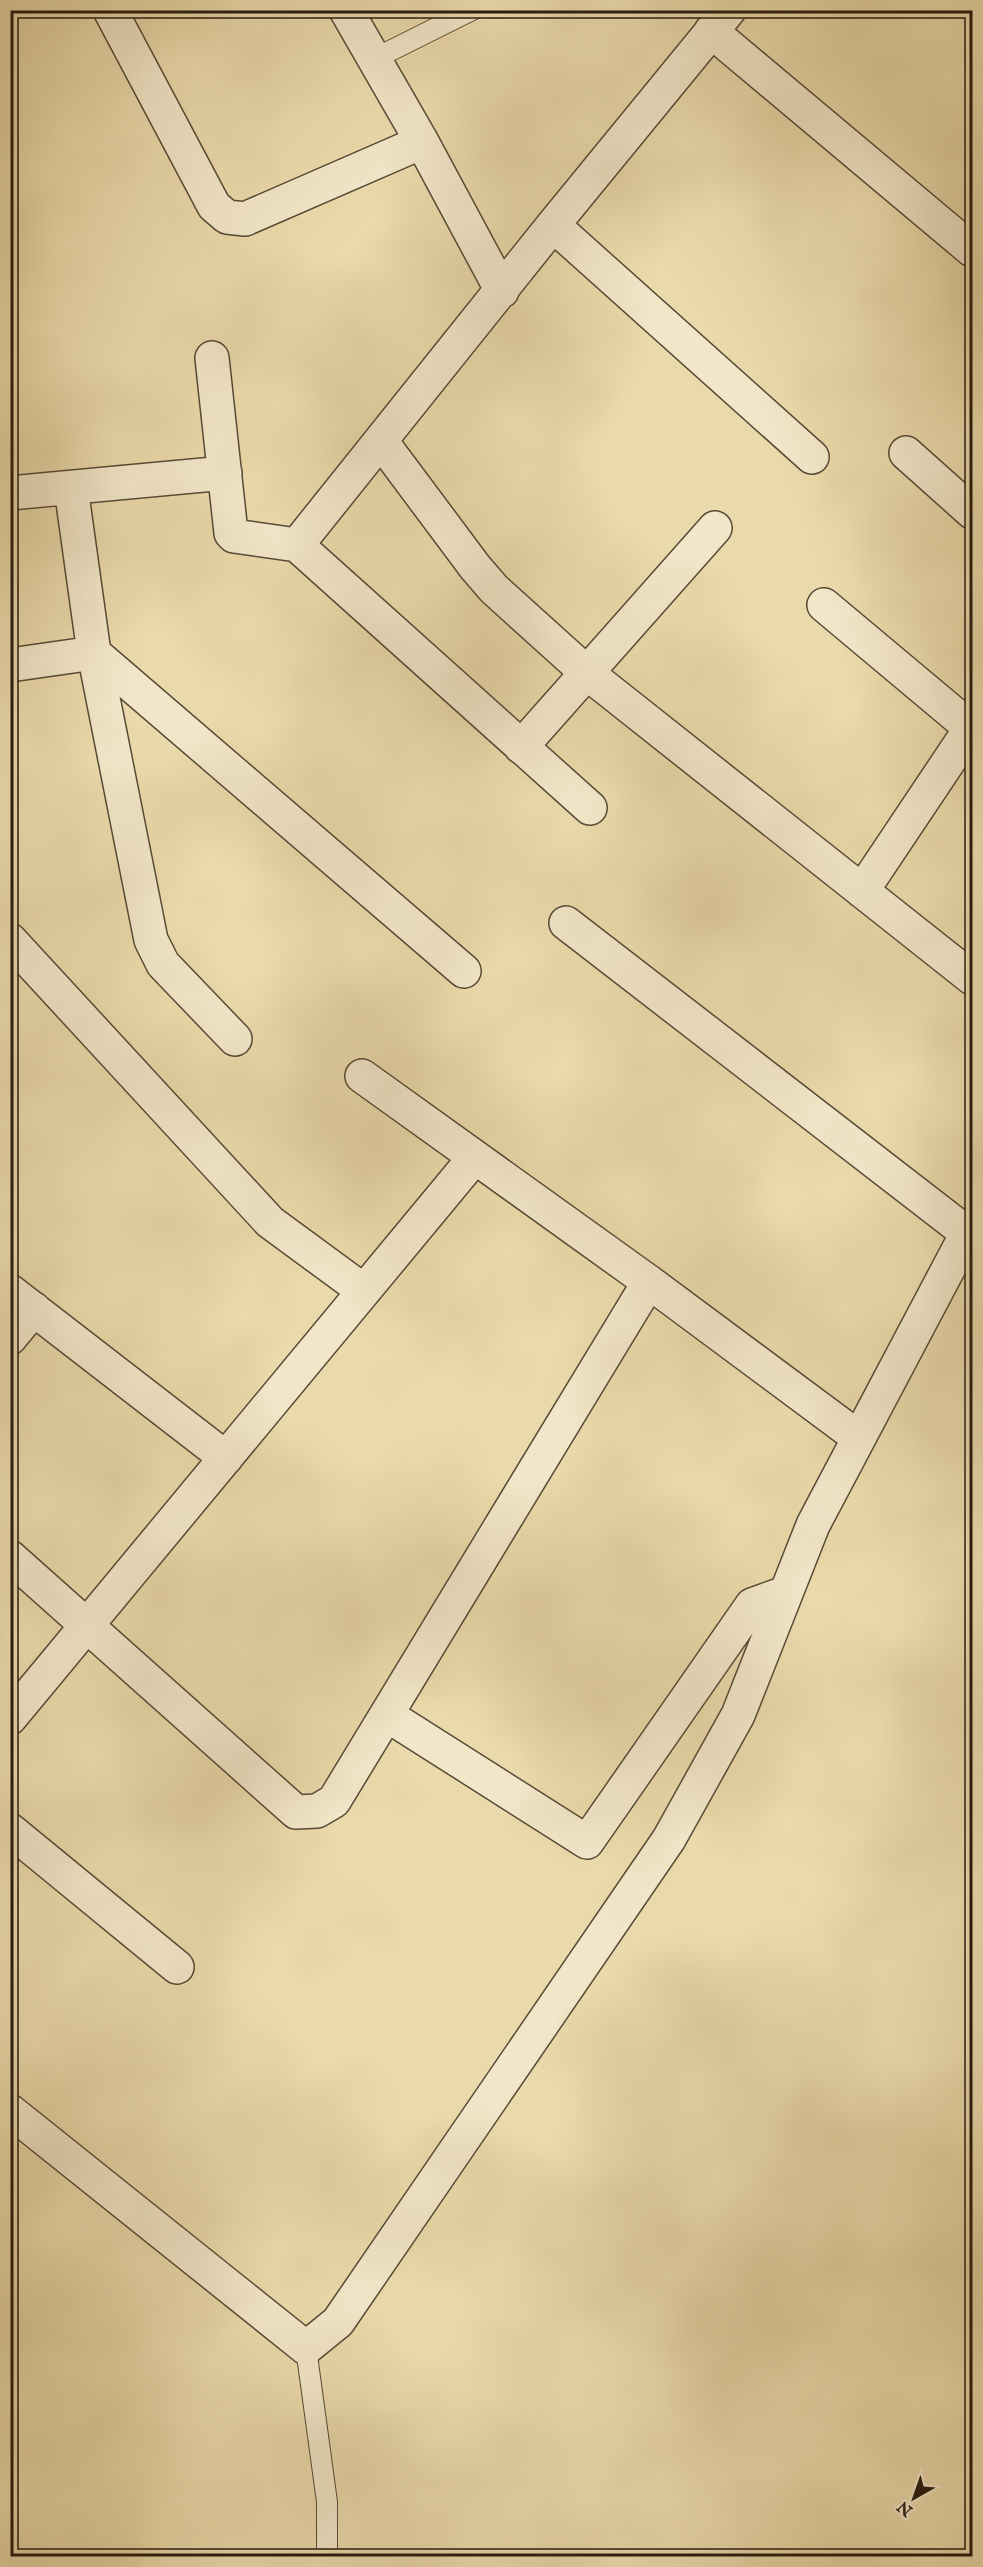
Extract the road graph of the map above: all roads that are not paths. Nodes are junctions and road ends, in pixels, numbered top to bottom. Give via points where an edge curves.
1 (110, 10) edge
2 (346, 10) edge
3 (472, 10) edge
4 (720, 21) edge
5 (374, 59) junction
6 (422, 142) junction
7 (553, 225) junction
8 (972, 250) edge
9 (502, 291) junction
10 (212, 358) dead end
11 (381, 441) junction
12 (906, 453) dead end
13 (812, 457) dead end
14 (225, 474) junction
15 (71, 488) junction
16 (10, 493) edge
17 (972, 512) edge
18 (715, 528) dead end
19 (297, 545) junction
20 (824, 605) dead end
21 (94, 653) junction
22 (10, 664) edge
23 (587, 673) junction
24 (972, 728) edge
25 (521, 747) junction
26 (590, 808) dead end
27 (862, 891) junction
28 (566, 923) dead end
29 (17, 960) edge
30 (464, 971) dead end
31 (972, 978) edge
32 (235, 1039) dead end
33 (362, 1076) dead end
34 (475, 1157) junction
35 (970, 1229) edge
36 (649, 1282) junction
37 (364, 1291) junction
38 (22, 1300) edge
39 (10, 1338) edge
40 (859, 1438) junction
41 (226, 1458) junction
42 (10, 1557) edge
43 (785, 1593) junction
44 (87, 1626) junction
45 (387, 1715) junction
46 (10, 1718) edge
47 (10, 1830) edge
48 (177, 1967) dead end
49 (10, 2111) edge
50 (306, 2348) junction
51 (327, 2556) edge

1 - 6 street via 214,206 226,218 245,219
2 - 5 street
3 - 5 lane
4 - 7 street
4 - 8 street
5 - 6 street
6 - 9 street
7 - 9 street
7 - 13 street
9 - 11 street
10 - 14 street
11 - 19 street
11 - 23 street via 484,579
12 - 17 street
14 - 15 street
14 - 19 street via 234,536
15 - 16 street
15 - 21 street
18 - 23 street
19 - 25 street
20 - 24 street
21 - 22 street
21 - 30 street
21 - 32 street via 151,940 163,964
23 - 25 street
23 - 27 street
24 - 27 street
25 - 26 street
27 - 31 street
28 - 35 street
29 - 37 street via 270,1222
33 - 34 street
34 - 36 street
34 - 37 street
35 - 40 street
36 - 40 street
36 - 45 street
37 - 41 street
38 - 39 street
38 - 41 street
40 - 43 street via 813,1525
41 - 44 street
42 - 44 street
43 - 45 street via 752,1605 587,1842
43 - 50 street via 738,1715 669,1839 338,2322
44 - 45 street via 296,1812 317,1811 334,1801
44 - 46 street
47 - 48 street
49 - 50 street
50 - 51 lane via 327,2502

